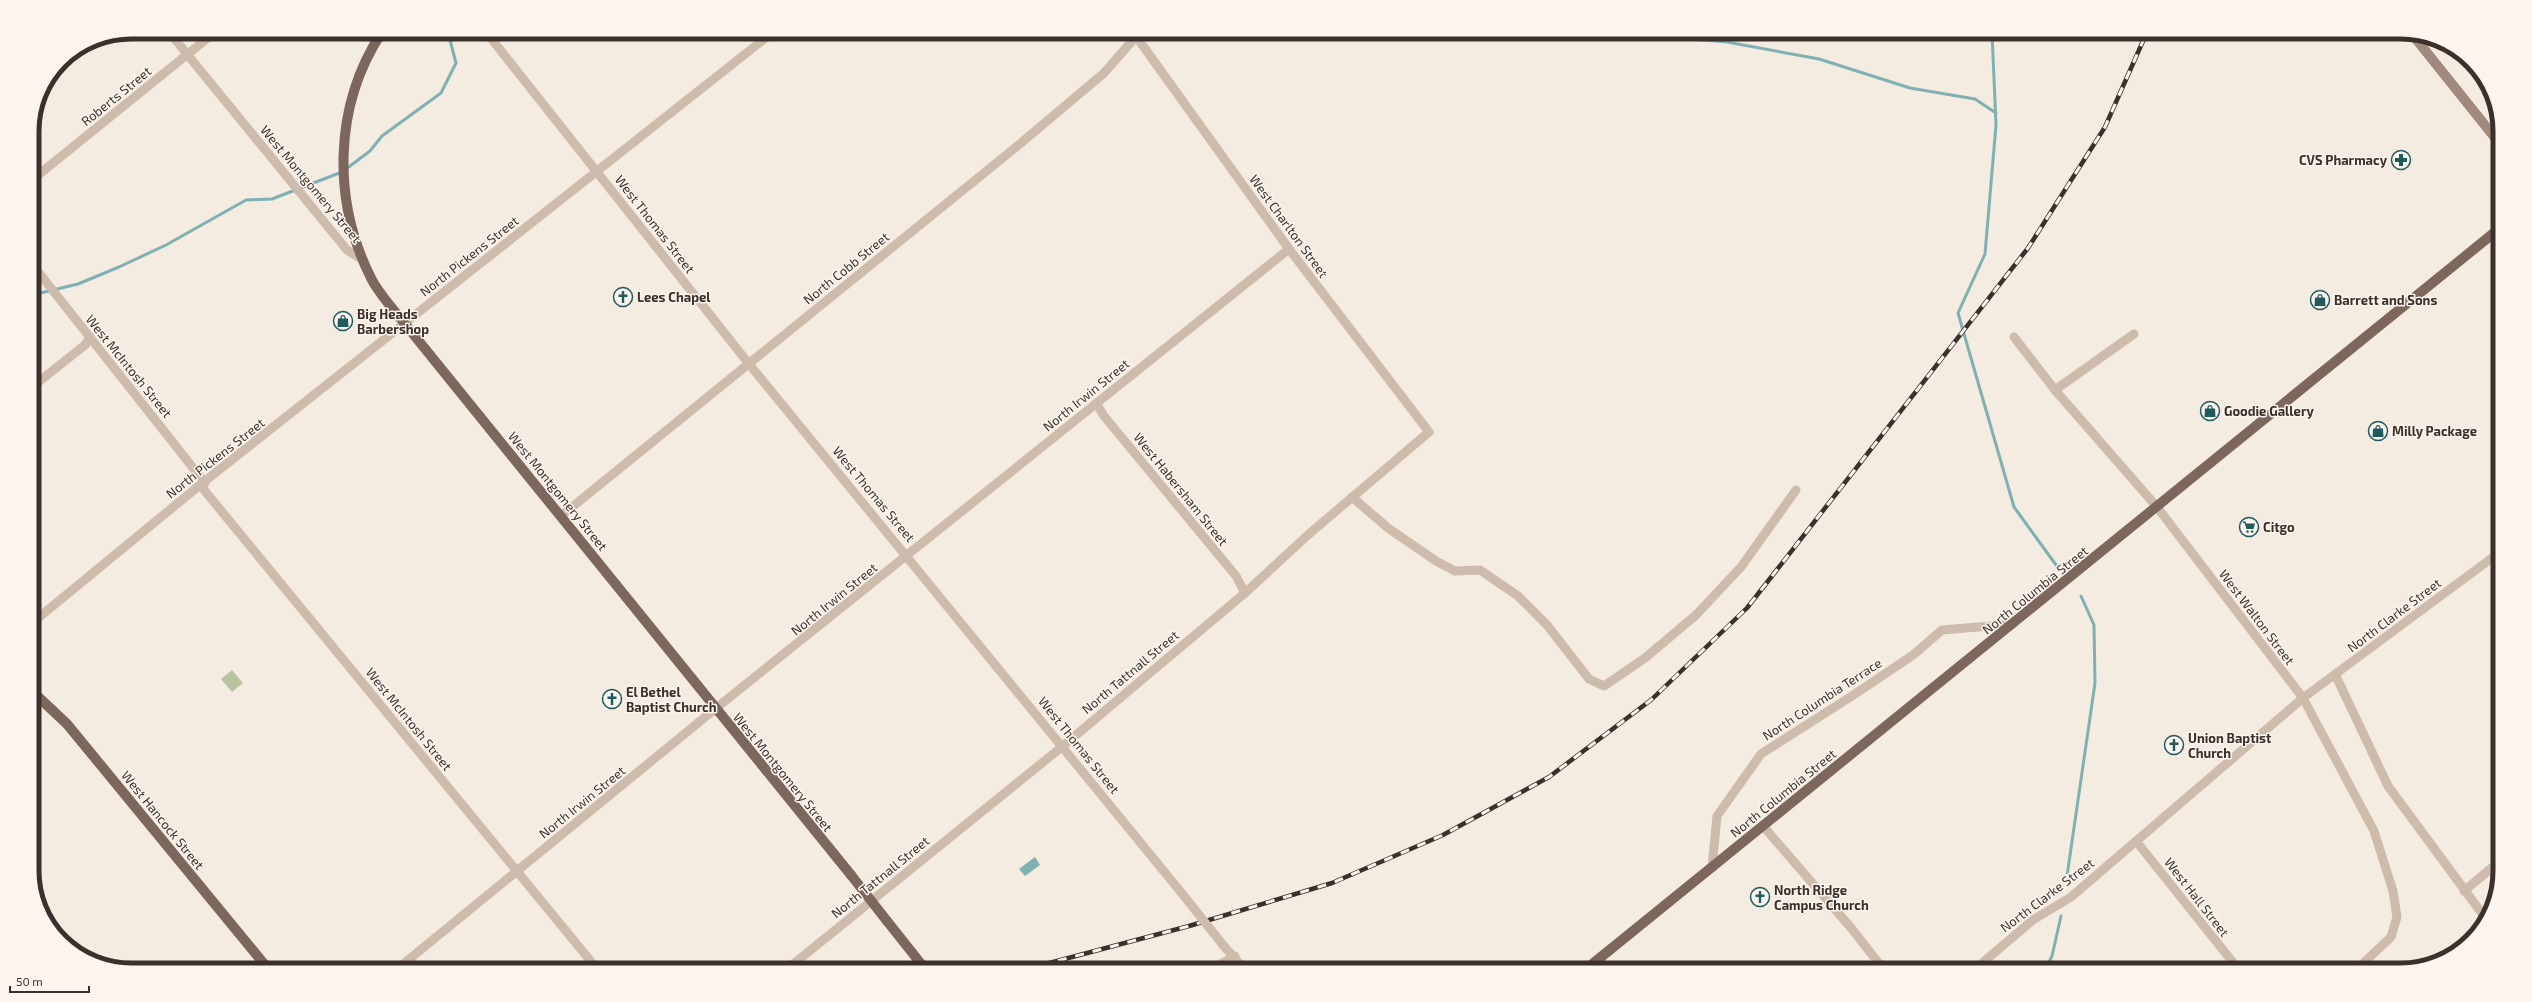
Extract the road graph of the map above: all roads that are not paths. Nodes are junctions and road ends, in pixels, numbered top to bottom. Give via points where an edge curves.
1 (174, 39) edge
2 (206, 39) edge
3 (378, 39) edge
4 (492, 39) edge
5 (764, 39) edge
6 (1132, 39) edge
7 (1140, 39) edge
8 (2417, 41) edge
9 (187, 55) junction
10 (2493, 135) edge
11 (598, 172) junction
12 (39, 174) edge
13 (2493, 234) edge
14 (1289, 249) junction
15 (363, 260) junction
16 (39, 273) edge
17 (404, 324) junction
18 (2134, 334) dead end
19 (90, 337) junction
20 (2014, 337) dead end
21 (749, 364) junction
22 (39, 381) edge
23 (2055, 390) junction
24 (1096, 403) junction
25 (1429, 432) joint
26 (202, 484) junction
27 (1796, 490) dead end
28 (1352, 497) junction
29 (2157, 508) junction
30 (560, 516) junction
31 (907, 555) junction
32 (2493, 557) edge
33 (1245, 593) junction
34 (39, 617) edge
35 (2013, 624) junction
36 (2335, 674) junction
37 (39, 698) edge
38 (2303, 698) junction
39 (716, 709) junction
40 (1063, 746) junction
41 (1763, 826) junction
42 (2136, 841) junction
43 (2493, 867) edge
44 (1712, 868) junction
45 (516, 871) junction
46 (2464, 890) junction
47 (2482, 913) edge
48 (1235, 956) junction
49 (263, 963) edge
50 (404, 963) edge
51 (592, 963) edge
52 (795, 963) edge
53 (920, 963) edge
54 (1223, 963) edge
55 (1240, 963) edge
56 (1594, 963) edge
57 (1879, 963) edge
58 (1982, 963) edge
59 (2233, 963) edge
60 (2364, 963) edge

1 - 9 street, West Montgomery Street
2 - 9 street, Roberts Street
3 - 15 main road via 366,60 354,91 344,139 346,205 353,235
4 - 11 street, West Thomas Street
5 - 11 street, North Pickens Street
6 - 21 street, North Cobb Street via 1104,73
7 - 14 street, West Charlton Street
8 - 10 main road
9 - 12 street, Roberts Street
9 - 15 street, West Montgomery Street via 347,250
11 - 17 street, North Pickens Street
11 - 21 street, West Thomas Street
13 - 29 main road, North Columbia Street
14 - 24 street, North Irwin Street
14 - 25 street, West Charlton Street
15 - 17 main road, West Montgomery Street via 373,282
16 - 19 street, West McIntosh Street
17 - 26 street, North Pickens Street
17 - 30 main road, West Montgomery Street
18 - 23 street
19 - 22 street via 85,345
19 - 26 street, West McIntosh Street
20 - 23 street, West Walton Street
21 - 30 street, North Cobb Street
21 - 31 street, West Thomas Street
23 - 29 street, West Walton Street
24 - 31 street, North Irwin Street
24 - 33 street, West Habersham Street via 1236,576
25 - 28 street, North Tattnall Street
26 - 34 street, North Pickens Street
26 - 45 street, West McIntosh Street
27 - 28 street via 1741,567 1696,615 1644,658 1604,686 1589,679 1547,626 1518,596 1480,570 1455,571 1436,561 1388,528
28 - 33 street, North Tattnall Street
29 - 35 main road, North Columbia Street
29 - 38 street, West Walton Street
30 - 39 main road, West Montgomery Street
31 - 39 street, North Irwin Street
31 - 40 street, West Thomas Street
32 - 36 street, North Clarke Street
33 - 40 street, North Tattnall Street
35 - 41 main road, North Columbia Street
35 - 44 street, North Columbia Terrace via 1942,630 1906,660 1761,754 1716,816
36 - 38 street, North Clarke Street
36 - 46 street via 2388,786
37 - 49 main road, West Hancock Street via 67,724
38 - 42 street, North Clarke Street
38 - 60 street, West Walton Street via 2374,831 2393,891 2397,917 2391,937
39 - 45 street, North Irwin Street
39 - 53 main road, West Montgomery Street, bridge
40 - 48 street, West Thomas Street, bridge via 1223,945
40 - 52 street, North Tattnall Street
41 - 44 main road, North Columbia Street
41 - 57 street
42 - 58 street, North Clarke Street via 2071,897 2033,920
42 - 59 street, West Hall Street
43 - 46 street
44 - 56 main road, North Columbia Street
45 - 50 street, North Irwin Street
45 - 51 street, West McIntosh Street
46 - 47 street
48 - 54 street
48 - 55 street, West Thomas Street

